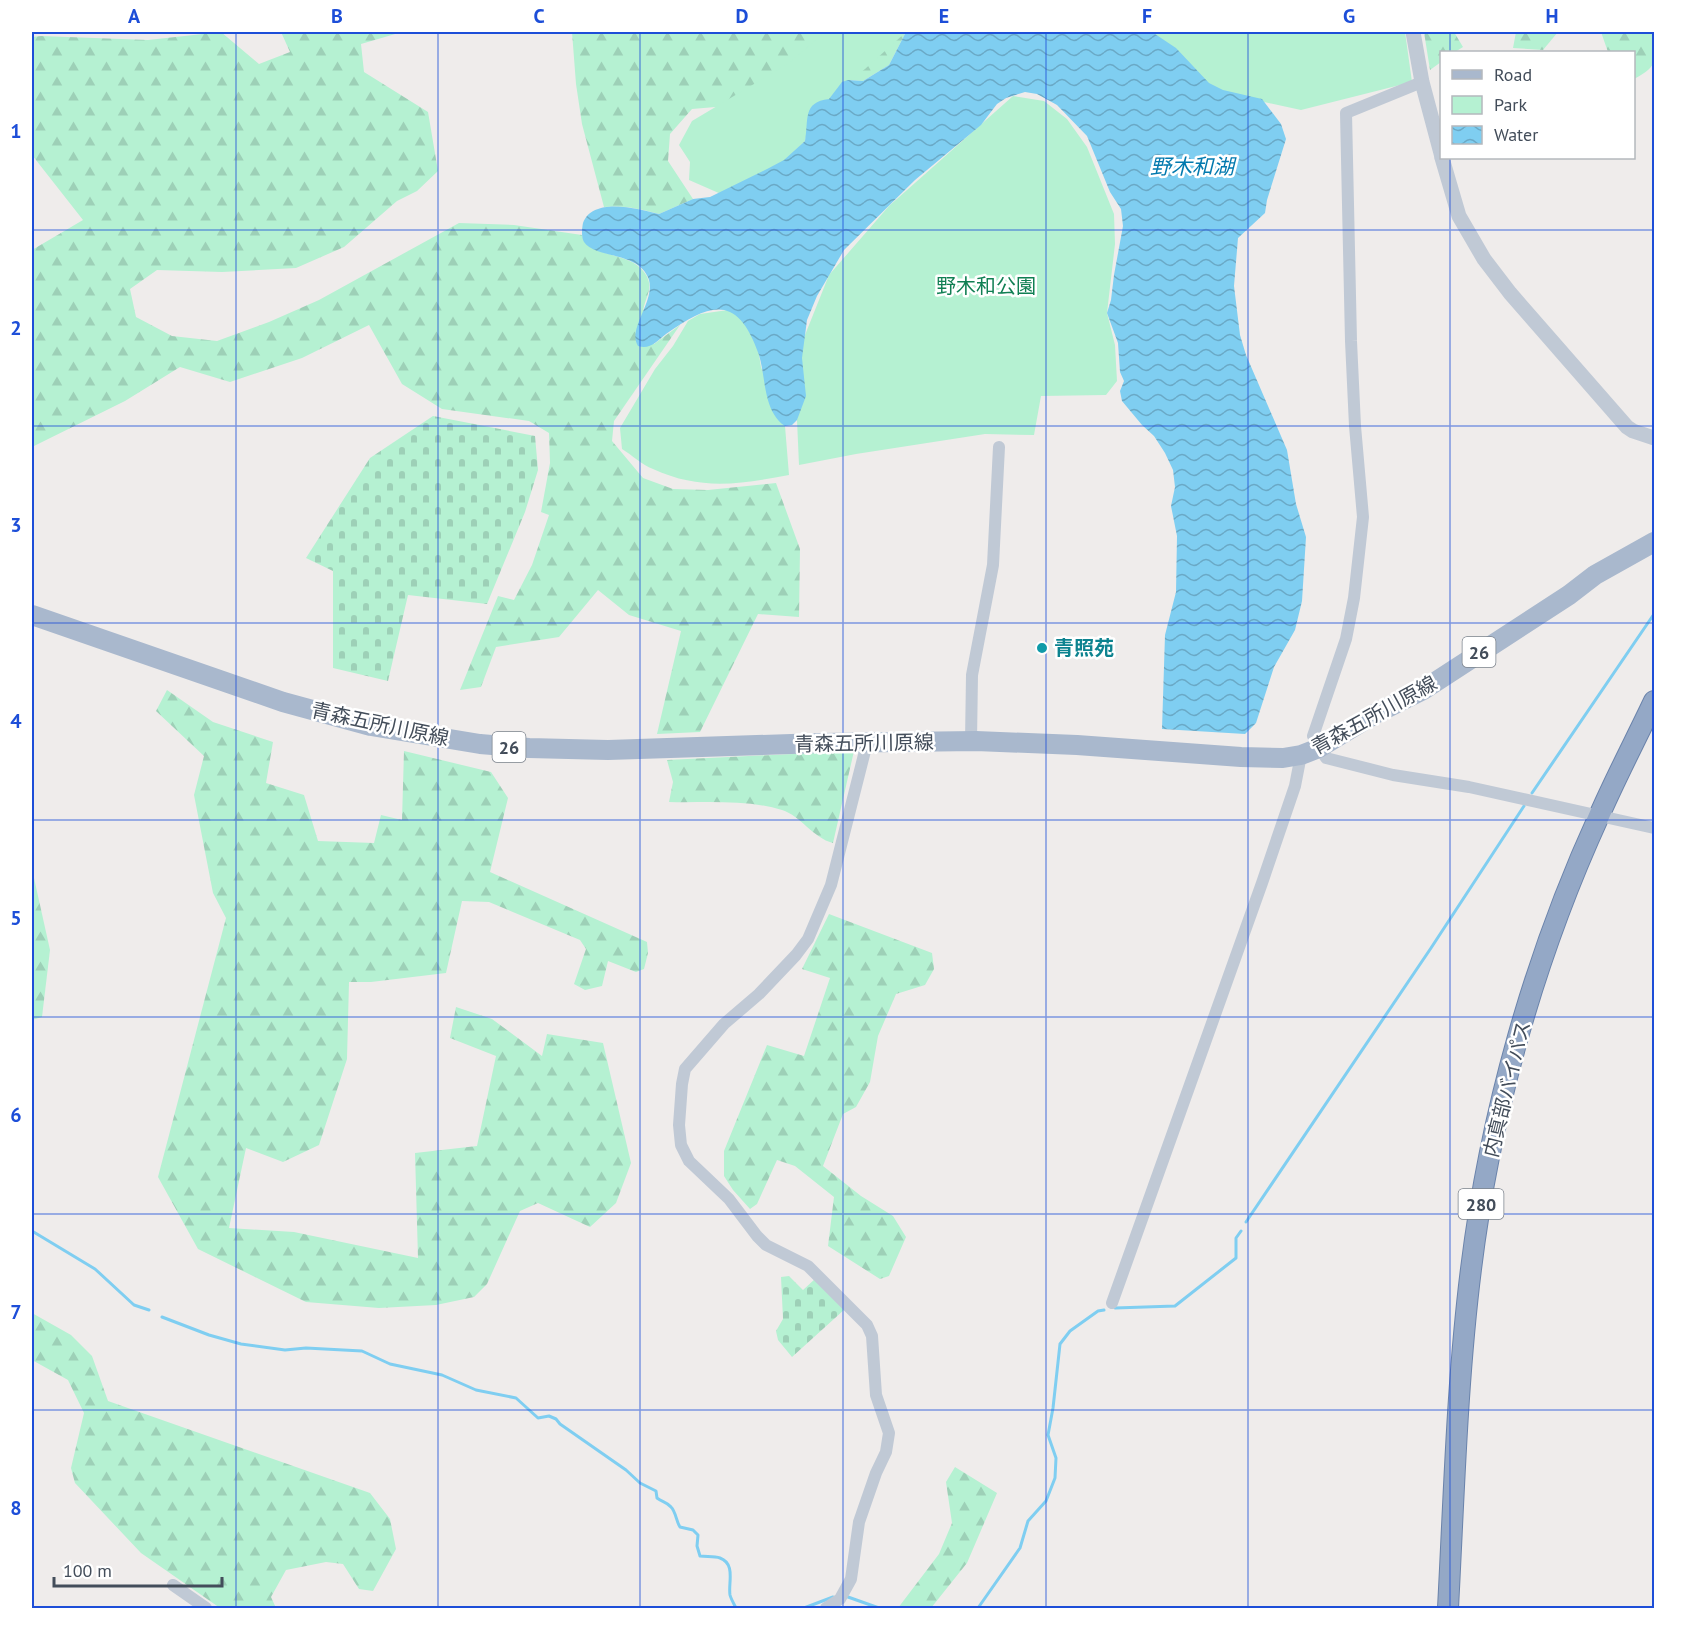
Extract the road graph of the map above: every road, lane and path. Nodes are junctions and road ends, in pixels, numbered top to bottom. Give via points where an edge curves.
1 (1413, 32) edge
2 (1422, 82) junction
3 (1440, 150) edge
4 (1443, 159) edge
5 (1654, 438) edge
6 (999, 447) dead end
7 (1654, 542) edge
8 (32, 615) edge
9 (1654, 701) edge
10 (971, 741) junction
11 (867, 743) junction
12 (1310, 752) junction
13 (1599, 816) junction
14 (1654, 828) edge
15 (1112, 1303) dead end
16 (173, 1585) dead end
17 (206, 1608) edge
18 (826, 1608) edge
19 (1448, 1608) edge

1 - 2 street
2 - 3 street
2 - 12 street via 1346,113 1351,341 1363,517 1346,639
4 - 5 street via 1459,216 1499,279 1627,427
6 - 10 street via 993,565 972,675
7 - 12 main road, 青森五所川原線 / 26 via 1595,575 1423,690
8 - 11 main road, 青森五所川原線 / 26 via 283,702 370,726 441,739 529,748 608,750
9 - 13 highway, 内真部バイパス / 280
10 - 11 main road, 青森五所川原線 / 26
10 - 12 main road, 青森五所川原線 / 26 via 1241,757 1283,758
11 - 18 street via 831,885 808,939 759,994 724,1024 686,1069 679,1125 681,1145 689,1161 729,1199 757,1236 766,1245 808,1266 867,1325 872,1336 876,1395 888,1433 886,1452 859,1522 850,1579 840,1599
12 - 13 street via 1382,772
12 - 15 street
13 - 14 street
13 - 19 highway, 内真部バイパス / 280 via 1553,929 1517,1043 1484,1187 1463,1347
16 - 17 street

